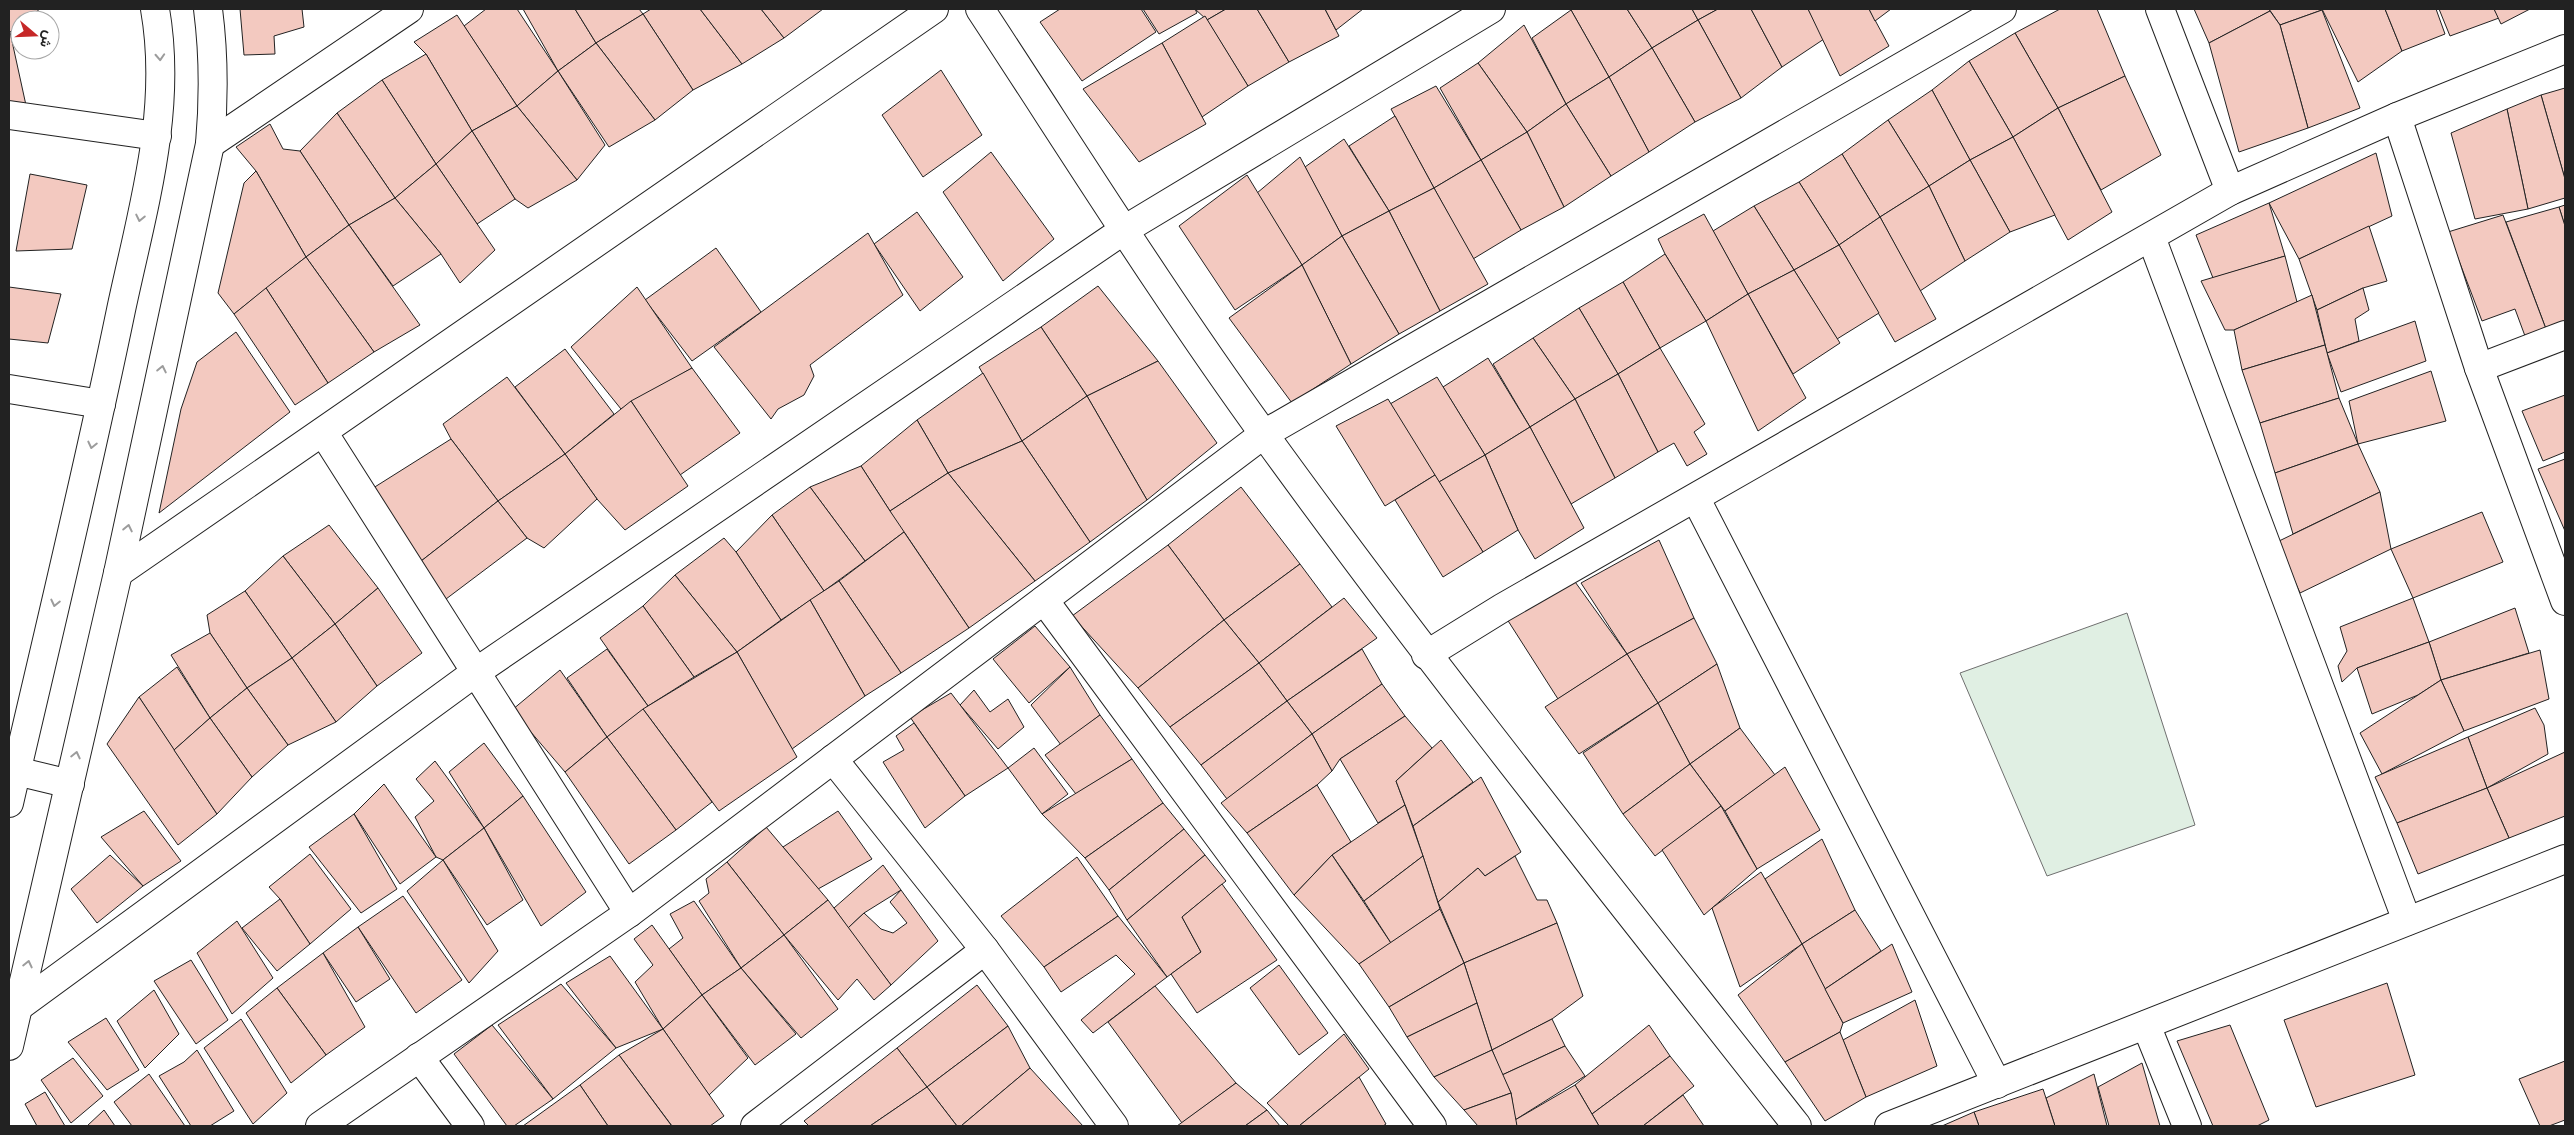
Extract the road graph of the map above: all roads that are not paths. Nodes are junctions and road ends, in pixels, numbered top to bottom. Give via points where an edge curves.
1 (155, 9) edge
2 (208, 9) edge
3 (409, 9) edge
4 (934, 9) edge
5 (980, 9) edge
6 (1491, 9) edge
7 (2002, 9) edge
8 (2160, 9) edge
9 (2565, 49) edge
10 (9, 115) edge
11 (2397, 116) junction
12 (157, 136) junction
13 (210, 144) junction
14 (2230, 191) junction
15 (1124, 230) junction
16 (2151, 237) junction
17 (2565, 335) edge
18 (2479, 368) junction
19 (9, 389) edge
20 (101, 404) junction
21 (322, 432) junction
22 (1264, 434) junction
23 (1696, 499) junction
24 (118, 574) junction
25 (2565, 598) edge
26 (1044, 600) junction
27 (1426, 654) junction
28 (476, 672) junction
29 (833, 759) junction
30 (16, 771) junction
31 (70, 784) junction
32 (9, 803) edge
33 (2565, 859) edge
34 (629, 913) junction
35 (2407, 921) junction
36 (985, 950) junction
37 (18, 1007) junction
38 (2146, 1025) junction
39 (9, 1046) edge
40 (419, 1057) junction
41 (1997, 1084) junction
42 (772, 1121) edge
43 (320, 1126) edge
44 (470, 1126) edge
45 (1114, 1126) edge
46 (1432, 1126) edge
47 (1797, 1126) edge
48 (1889, 1126) edge
49 (2187, 1126) edge

1 -> 12 street via 161,58
2 - 13 street via 214,94
3 - 13 street
4 - 21 street
5 - 15 street
6 - 15 street
7 - 22 street
8 - 14 street
9 - 11 street
10 - 12 street
11 - 14 street
11 - 18 street
12 -> 20 street
24 -> 13 street
14 - 16 street
15 - 22 street
15 - 28 street
16 - 23 street
16 - 35 street
17 - 18 street
18 - 25 street
19 - 20 street
20 -> 30 street
21 - 24 street
21 - 28 street
22 - 26 street
22 - 27 street
23 - 27 street
23 - 41 street
31 -> 24 street
26 - 29 street
26 - 46 street
27 - 47 street
28 - 34 street
28 - 37 street
29 - 34 street
29 - 36 street
30 - 31 street
30 - 32 street
37 -> 31 street
33 - 35 street
34 - 40 street
35 - 38 street
36 - 42 street
36 - 45 street
37 - 39 street
38 - 41 street
38 - 49 street
40 - 43 street
40 - 44 street
41 - 48 street

